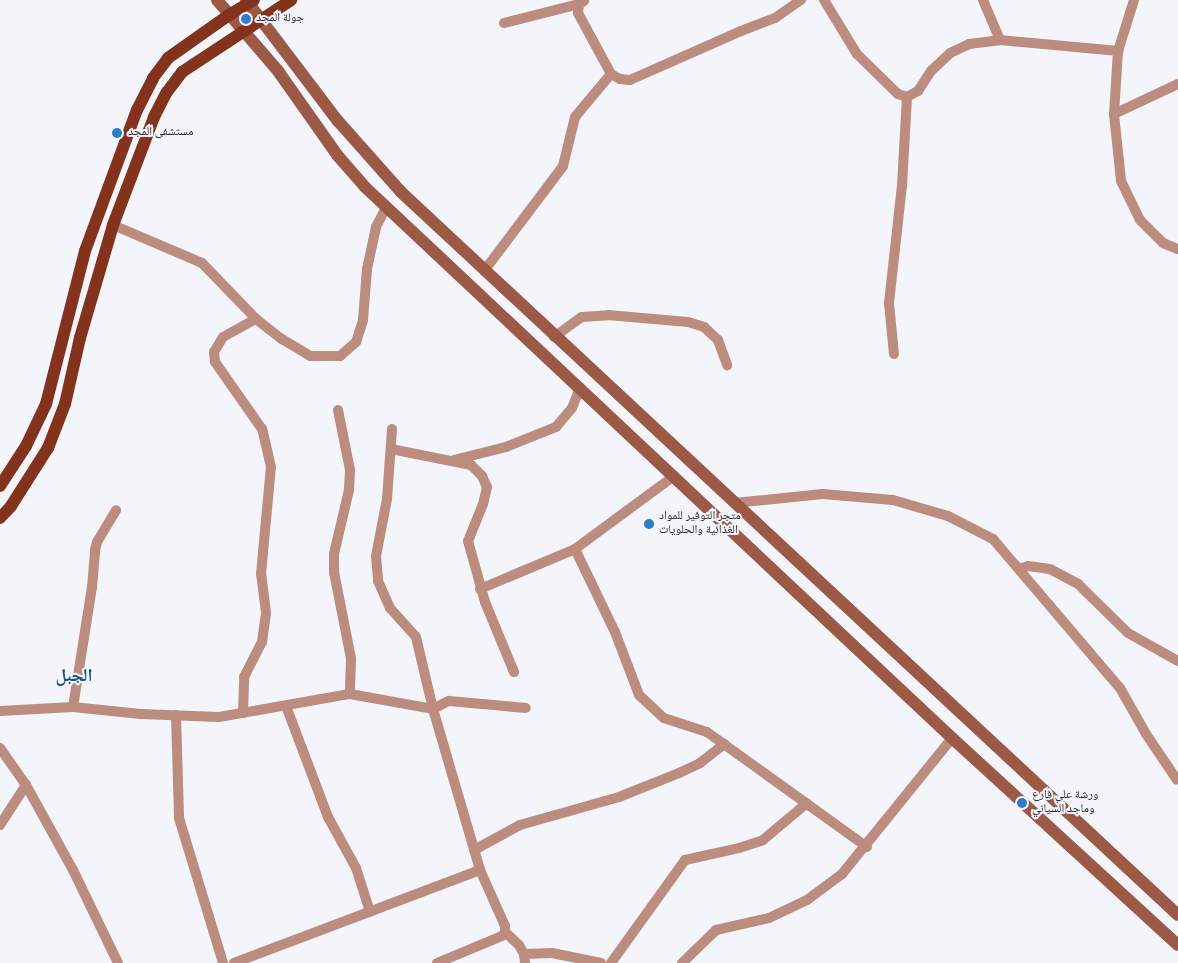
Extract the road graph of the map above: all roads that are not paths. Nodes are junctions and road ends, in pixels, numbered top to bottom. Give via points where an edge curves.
1 (217, 0) edge
2 (291, 0) edge
3 (801, 0) edge
4 (824, 0) edge
5 (983, 0) edge
6 (1134, 0) edge
7 (249, 1) edge
8 (582, 2) edge
9 (229, 15) junction
10 (260, 19) junction
11 (504, 23) dead end
12 (243, 30) junction
13 (1000, 40) junction
14 (1118, 51) junction
15 (611, 74) junction
16 (1178, 84) edge
17 (907, 97) junction
18 (1114, 114) junction
19 (381, 172) junction
20 (365, 187) junction
21 (386, 208) junction
22 (113, 225) junction
23 (1178, 249) edge
24 (484, 271) junction
25 (256, 319) junction
26 (554, 337) junction
27 (894, 354) dead end
28 (728, 365) dead end
29 (580, 388) junction
30 (338, 410) dead end
31 (392, 429) dead end
32 (391, 449) junction
33 (449, 461) junction
34 (674, 476) junction
35 (0, 486) edge
36 (734, 503) junction
37 (116, 510) dead end
38 (749, 517) junction
39 (0, 518) edge
40 (735, 533) junction
41 (575, 548) junction
42 (1019, 569) junction
43 (480, 589) junction
44 (1178, 661) edge
45 (514, 672) dead end
46 (350, 694) junction
47 (286, 706) junction
48 (73, 707) junction
49 (526, 708) dead end
50 (433, 709) junction
51 (0, 711) edge
52 (243, 713) junction
53 (176, 715) junction
54 (952, 738) junction
55 (724, 744) junction
56 (0, 748) edge
57 (1177, 780) edge
58 (26, 785) junction
59 (807, 803) junction
60 (1078, 823) junction
61 (0, 825) edge
62 (1064, 840) junction
63 (867, 847) junction
64 (474, 850) junction
65 (480, 870) junction
66 (370, 912) junction
67 (1178, 915) edge
68 (505, 932) junction
69 (1178, 945) edge
70 (524, 959) edge
71 (118, 963) edge
72 (222, 963) edge
73 (234, 963) edge
74 (437, 963) edge
75 (601, 963) edge
76 (611, 963) edge
77 (682, 963) edge

1 - 9 main road
2 - 10 main road
3 - 15 street via 775,18 630,80
4 - 17 street via 856,54 898,94
5 - 13 street
6 - 14 street
7 - 9 main road
7 - 10 main road
8 - 11 street
8 - 15 street via 578,13
9 - 12 main road
9 - 35 main road via 168,58 153,78 137,110 85,252 46,404 26,446
10 - 12 main road
10 - 19 main road via 338,122
12 - 20 main road via 284,78 338,156
12 - 22 main road via 182,72 167,92 154,116
13 - 14 street
13 - 17 street via 969,44 950,53 931,71 918,91
14 - 18 street
15 - 24 street via 575,117 563,166
16 - 18 street
17 - 27 street via 902,186 889,304
18 - 23 street via 1121,181 1140,220 1163,243
19 - 20 main road
19 - 24 main road
20 - 21 main road
21 - 25 street via 376,227 356,342 340,356 310,356
21 - 29 main road
22 - 25 street via 202,263
22 - 39 main road via 80,338 65,404 48,448
24 - 26 main road
25 - 52 street via 223,337 214,352 215,362 262,428 271,467 261,574 266,613 264,632 244,677
26 - 28 street via 582,317 608,315 688,322 704,327 718,340
26 - 36 main road
29 - 33 street via 572,408 556,427 506,448
29 - 34 main road
30 - 46 street via 350,470 349,490 334,554 334,572 351,659
31 - 32 street
32 - 33 street
32 - 50 street via 387,499 376,556 378,581 390,608 416,637
33 - 43 street via 471,465 482,476 486,487 483,504 468,541
34 - 40 main road
34 - 41 street
36 - 38 main road
36 - 42 street via 823,494 893,500 948,516 993,539
37 - 48 street via 95,550
38 - 40 main road
38 - 60 main road
40 - 54 main road
41 - 43 street
41 - 55 street via 615,632 639,695 664,718 707,732
42 - 44 street via 1028,566 1050,569 1078,584 1128,633
42 - 57 street via 1120,688
43 - 45 street
46 - 47 street
46 - 50 street
47 - 52 street
47 - 66 street via 328,816 356,868
48 - 51 street
48 - 53 street
49 - 50 street via 449,701
50 - 64 street
52 - 53 street via 219,717
53 - 72 street via 179,818
54 - 62 main road
54 - 63 street
55 - 59 street
55 - 64 street via 700,763 679,773 618,797 520,825
56 - 58 street
58 - 61 street
58 - 71 street via 73,870
59 - 63 street
59 - 76 street via 763,840 685,860
60 - 62 main road
60 - 67 main road
62 - 69 main road
63 - 77 street via 842,874 807,900 769,918 716,930
64 - 65 street
65 - 66 street
65 - 68 street
66 - 73 street
68 - 70 street via 519,945
68 - 74 street
70 - 75 street via 552,953

